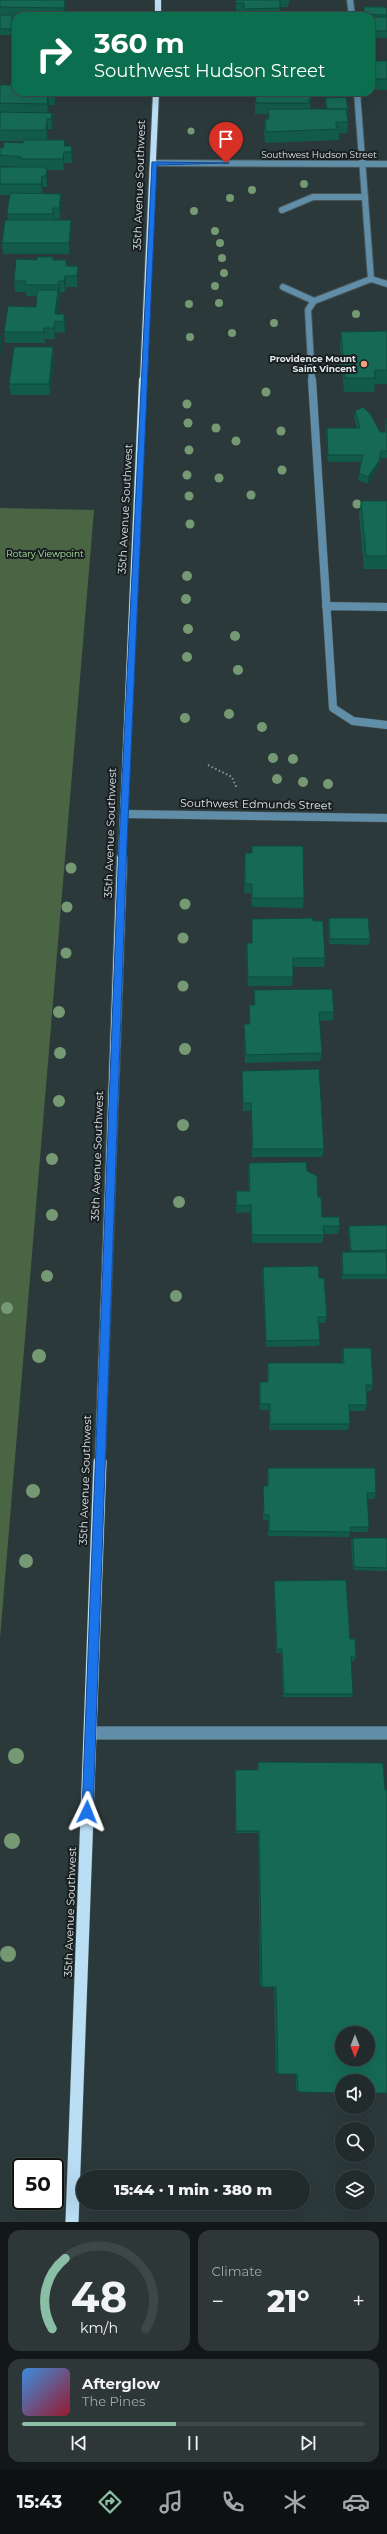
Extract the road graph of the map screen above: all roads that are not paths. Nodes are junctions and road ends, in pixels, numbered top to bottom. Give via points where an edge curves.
1 (158, 0) edge
2 (350, 0) edge
3 (158, 12) edge
4 (352, 12) edge
5 (156, 96) edge
6 (357, 96) edge
7 (154, 163) junction
8 (362, 164) junction
9 (387, 164) edge
10 (365, 197) junction
11 (282, 210) dead end
12 (371, 279) junction
13 (387, 284) edge
14 (283, 287) dead end
15 (314, 302) junction
16 (326, 606) junction
17 (387, 607) edge
18 (387, 725) edge
19 (124, 814) junction
20 (387, 818) edge
21 (90, 1733) junction
22 (387, 1733) edge
23 (72, 2222) edge

1 - 3 main road
2 - 4 street
5 - 7 main road, 35th Avenue Southwest
6 - 8 street
7 - 8 street, Southwest Hudson Street
7 - 19 main road, 35th Avenue Southwest
8 - 9 street, Southwest Hudson Street
8 - 10 street
10 - 11 street via 313,197
10 - 12 street
12 - 13 street
12 - 15 street
14 - 15 street
15 - 16 street via 308,310
16 - 17 street
16 - 18 street via 332,708 353,721
19 - 20 street, Southwest Edmunds Street
19 - 21 main road, 35th Avenue Southwest
21 - 22 street
21 - 23 main road, 35th Avenue Southwest

